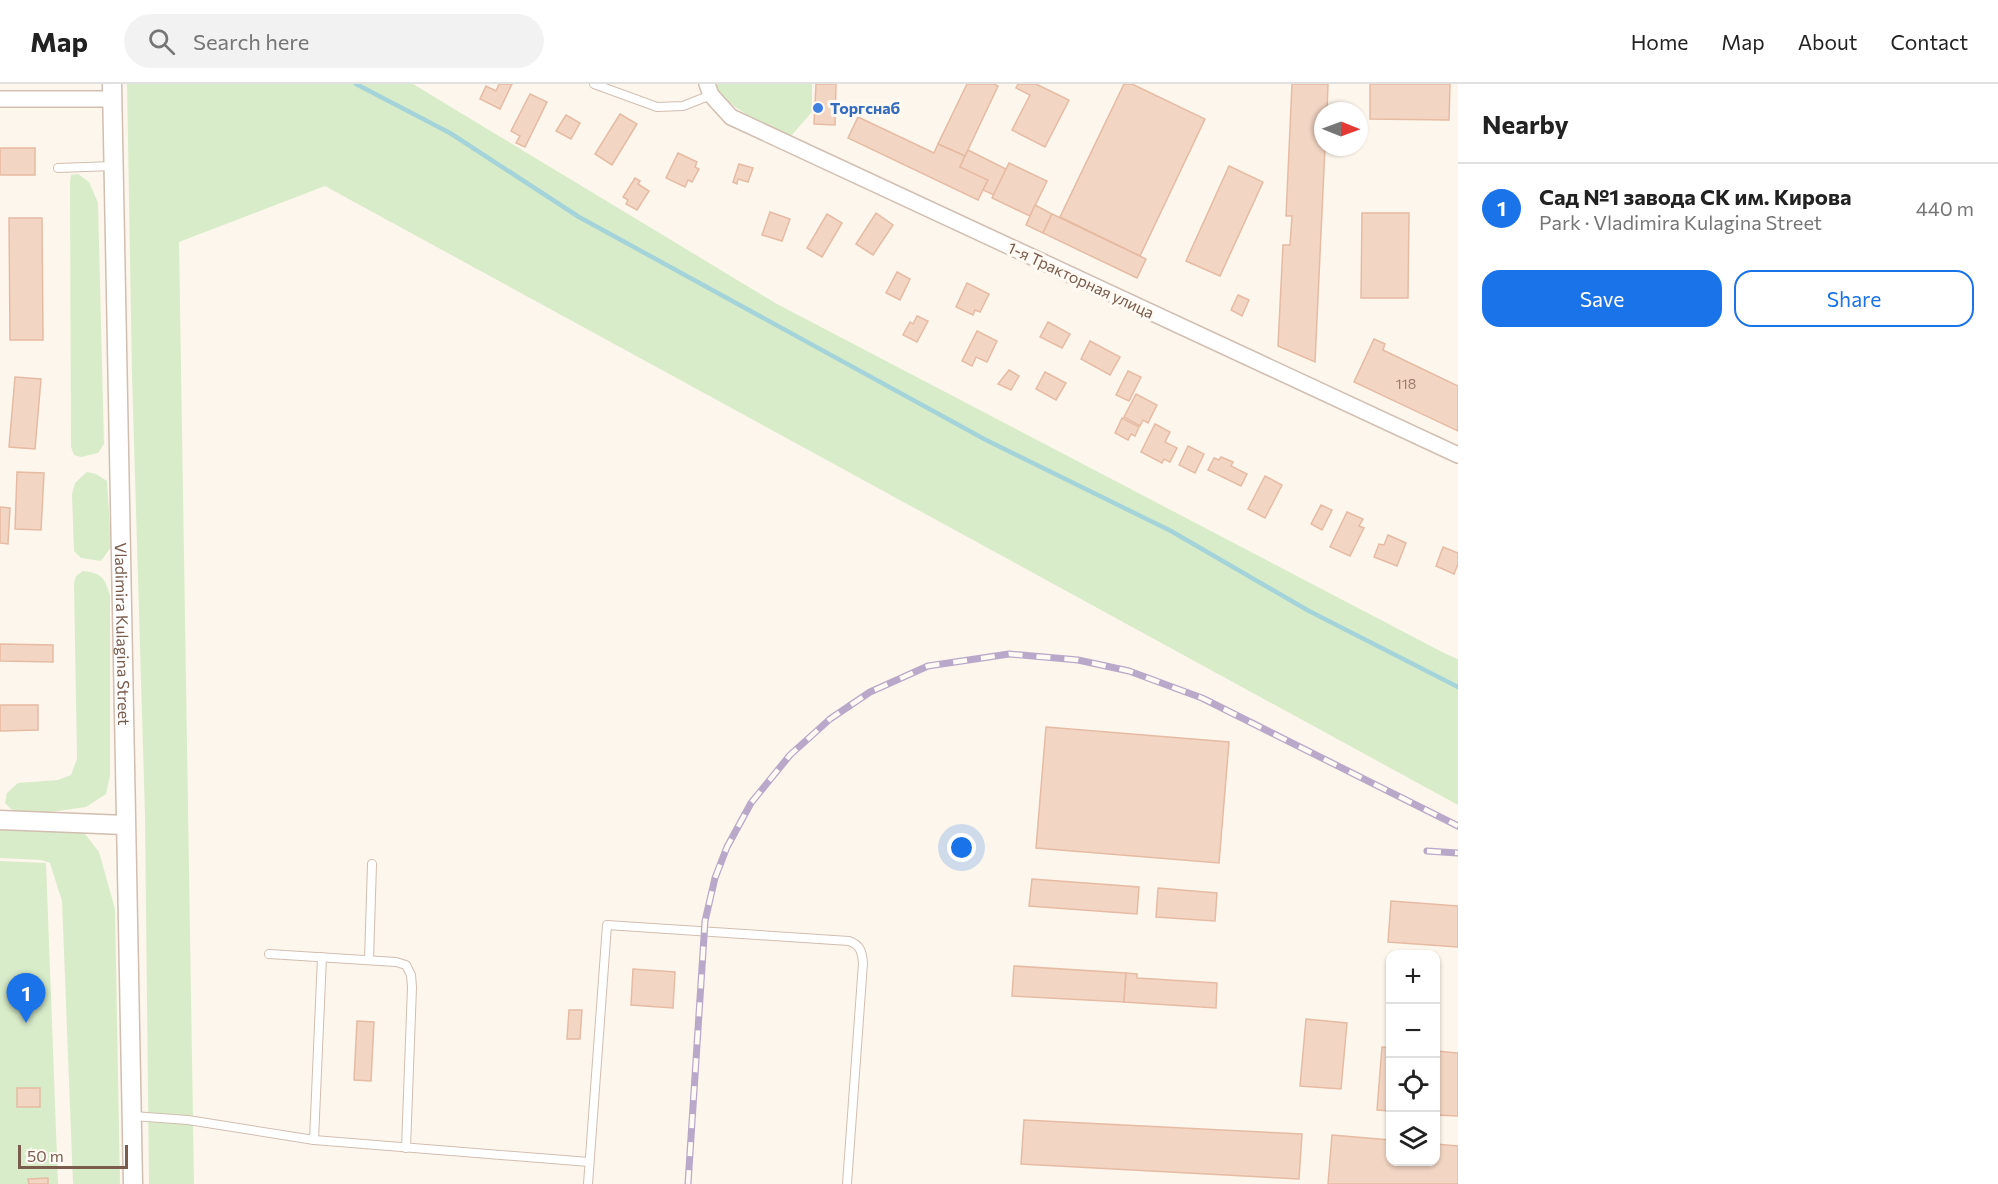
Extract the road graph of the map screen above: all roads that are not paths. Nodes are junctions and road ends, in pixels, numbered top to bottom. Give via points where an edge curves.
1 (594, 84) edge
2 (709, 89) edge
3 (112, 92) edge
4 (0, 99) edge
5 (113, 166) junction
6 (58, 168) dead end
7 (1458, 455) edge
8 (0, 820) edge
9 (125, 825) junction
10 (372, 864) dead end
11 (269, 954) dead end
12 (322, 957) junction
13 (369, 960) junction
14 (131, 1116) junction
15 (314, 1140) junction
16 (406, 1148) junction
17 (589, 1162) junction
18 (133, 1184) edge
19 (588, 1184) edge
20 (847, 1184) edge

1 - 2 lane via 657,107 683,106
2 - 7 street, 1-я Тракторная улица via 731,117
3 - 4 street
3 - 5 street, Vladimira Kulagina Street
5 - 6 lane
5 - 9 street, Vladimira Kulagina Street
8 - 9 street
9 - 14 street, Vladimira Kulagina Street
10 - 13 lane
11 - 12 lane
12 - 13 lane
12 - 15 lane
13 - 16 lane via 406,965 411,975
14 - 15 lane via 188,1120
14 - 18 street, Vladimira Kulagina Street
15 - 16 lane
16 - 17 lane
17 - 19 lane
17 - 20 lane via 607,925 849,941 857,944 863,963

